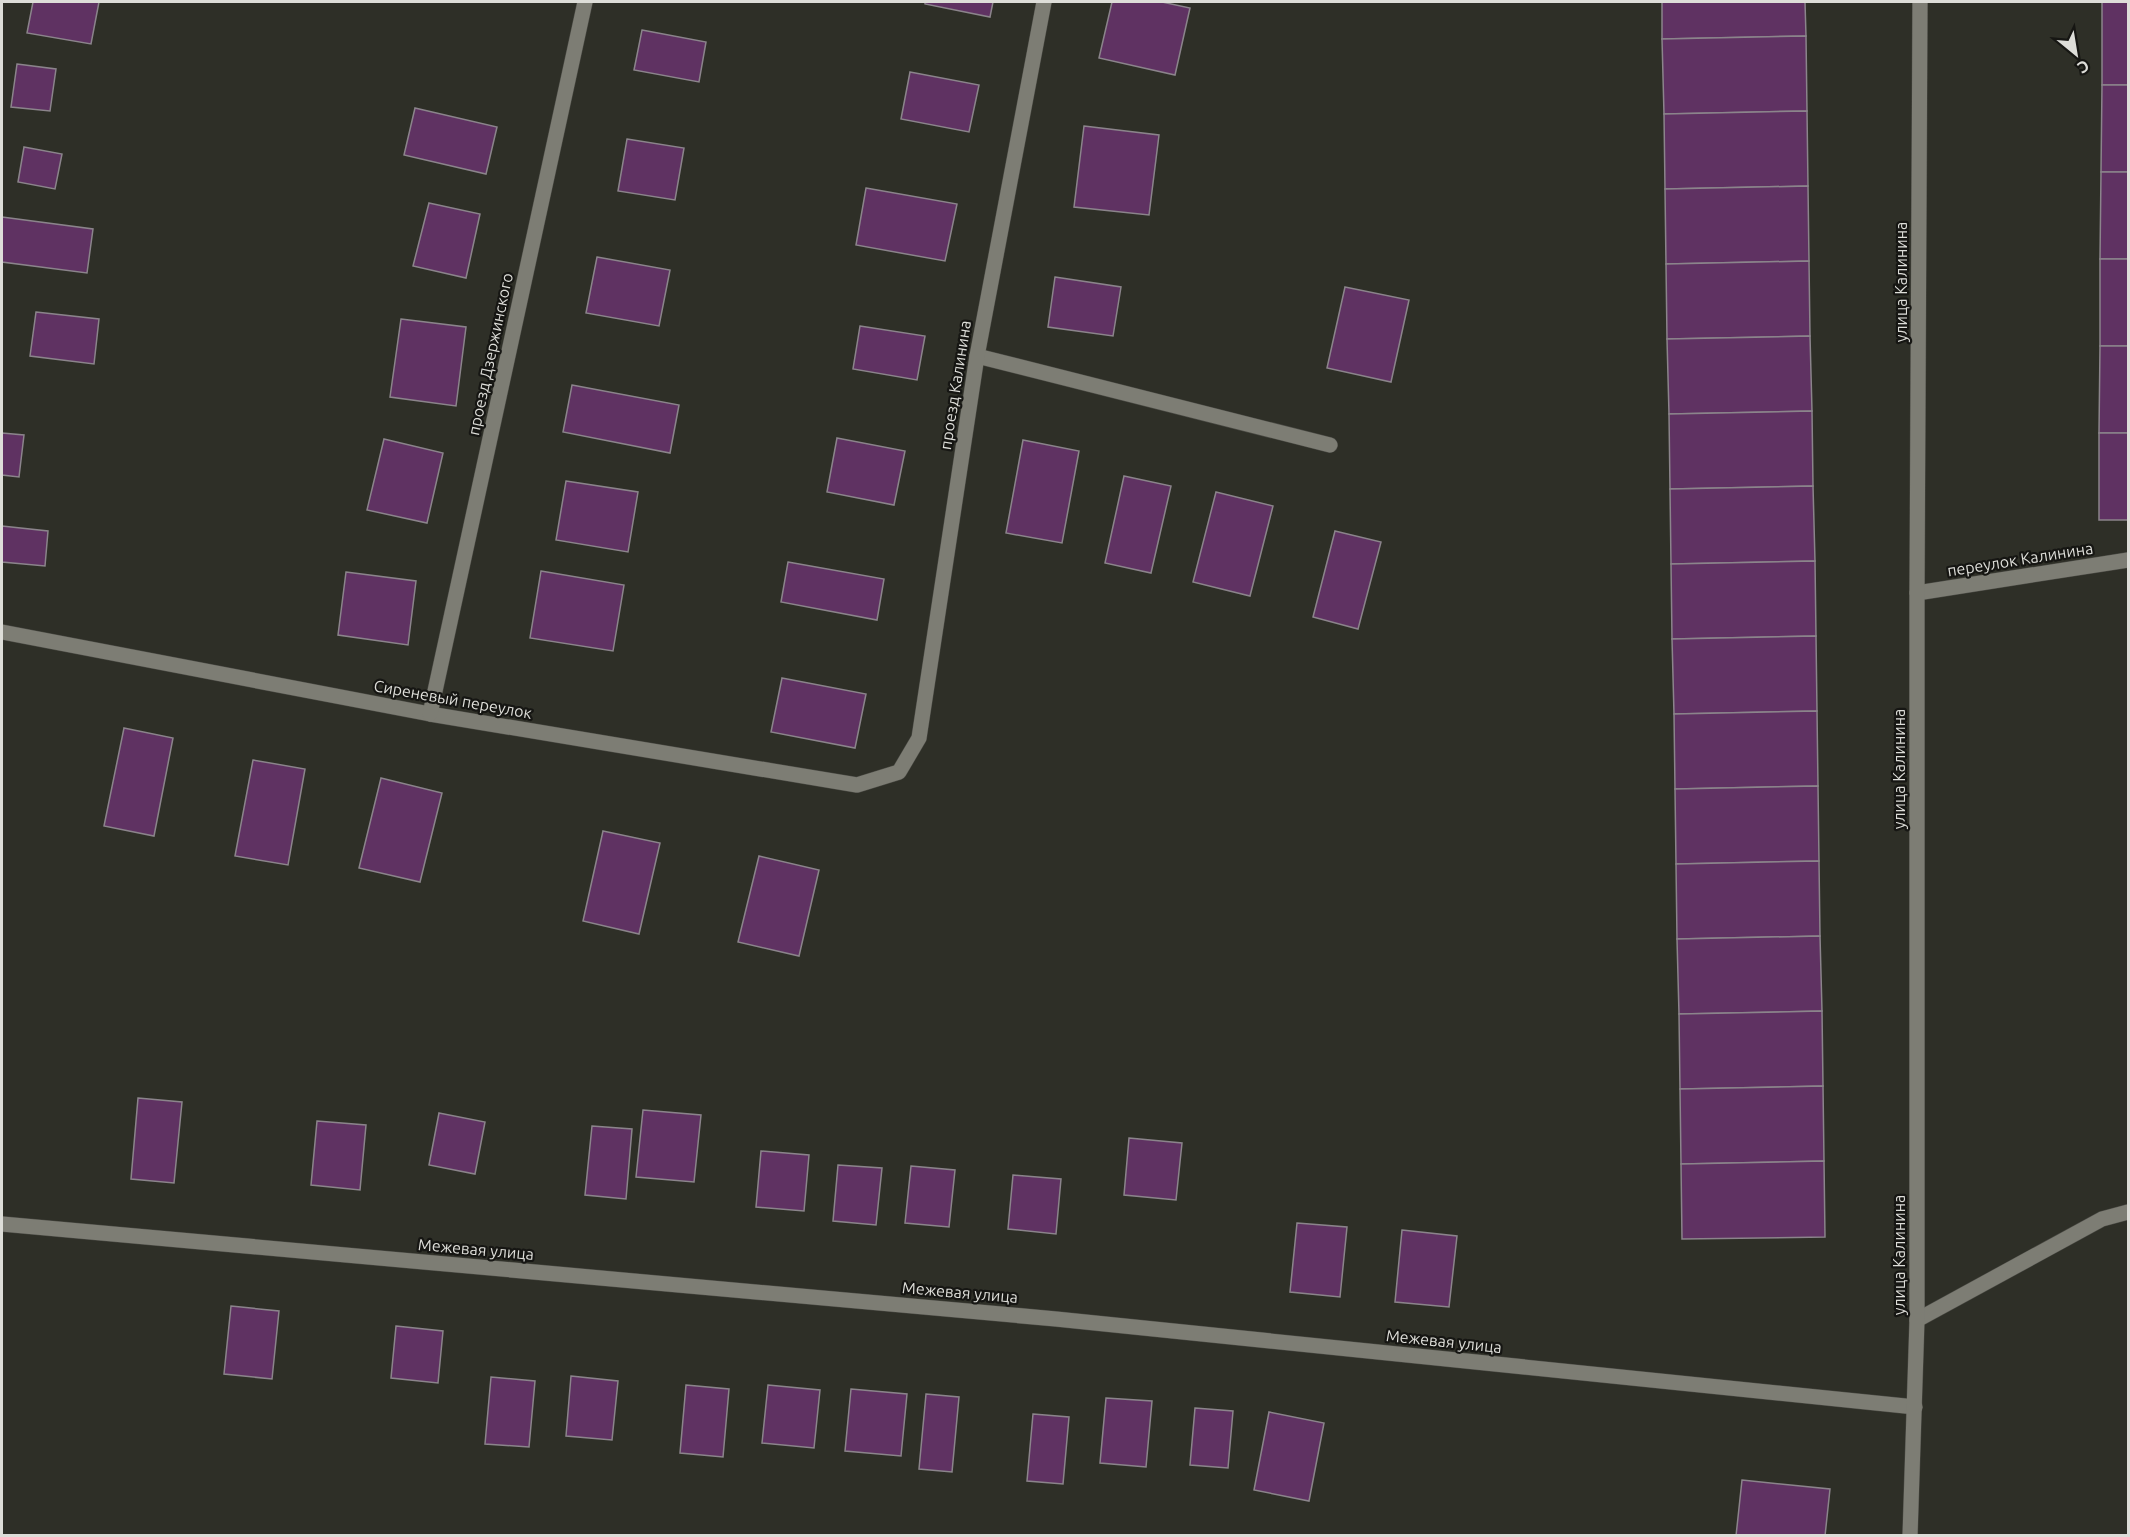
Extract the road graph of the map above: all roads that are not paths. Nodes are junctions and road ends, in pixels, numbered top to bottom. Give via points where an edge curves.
1 (585, 2) edge
2 (1044, 2) edge
3 (1920, 2) edge
4 (977, 356) junction
5 (1330, 445) dead end
6 (2128, 560) edge
7 (1917, 593) junction
8 (2, 632) edge
9 (430, 714) junction
10 (899, 772) joint
11 (2128, 1212) edge
12 (2, 1224) edge
13 (1917, 1320) junction
14 (1915, 1407) junction
15 (1910, 1536) edge

1 - 9 street, проезд Дзержинского
2 - 4 street, проезд Калинина
3 - 7 street, улица Калинина
4 - 5 street
4 - 10 street, проезд Калинина via 918,738
6 - 7 street, переулок Калинина
7 - 13 street, улица Калинина
8 - 9 street, Сиреневый переулок
9 - 10 street, Сиреневый переулок via 856,785
11 - 13 street via 2103,1219
12 - 14 street, Межевая улица via 1056,1319
13 - 14 street, улица Калинина
14 - 15 street, улица Калинина

